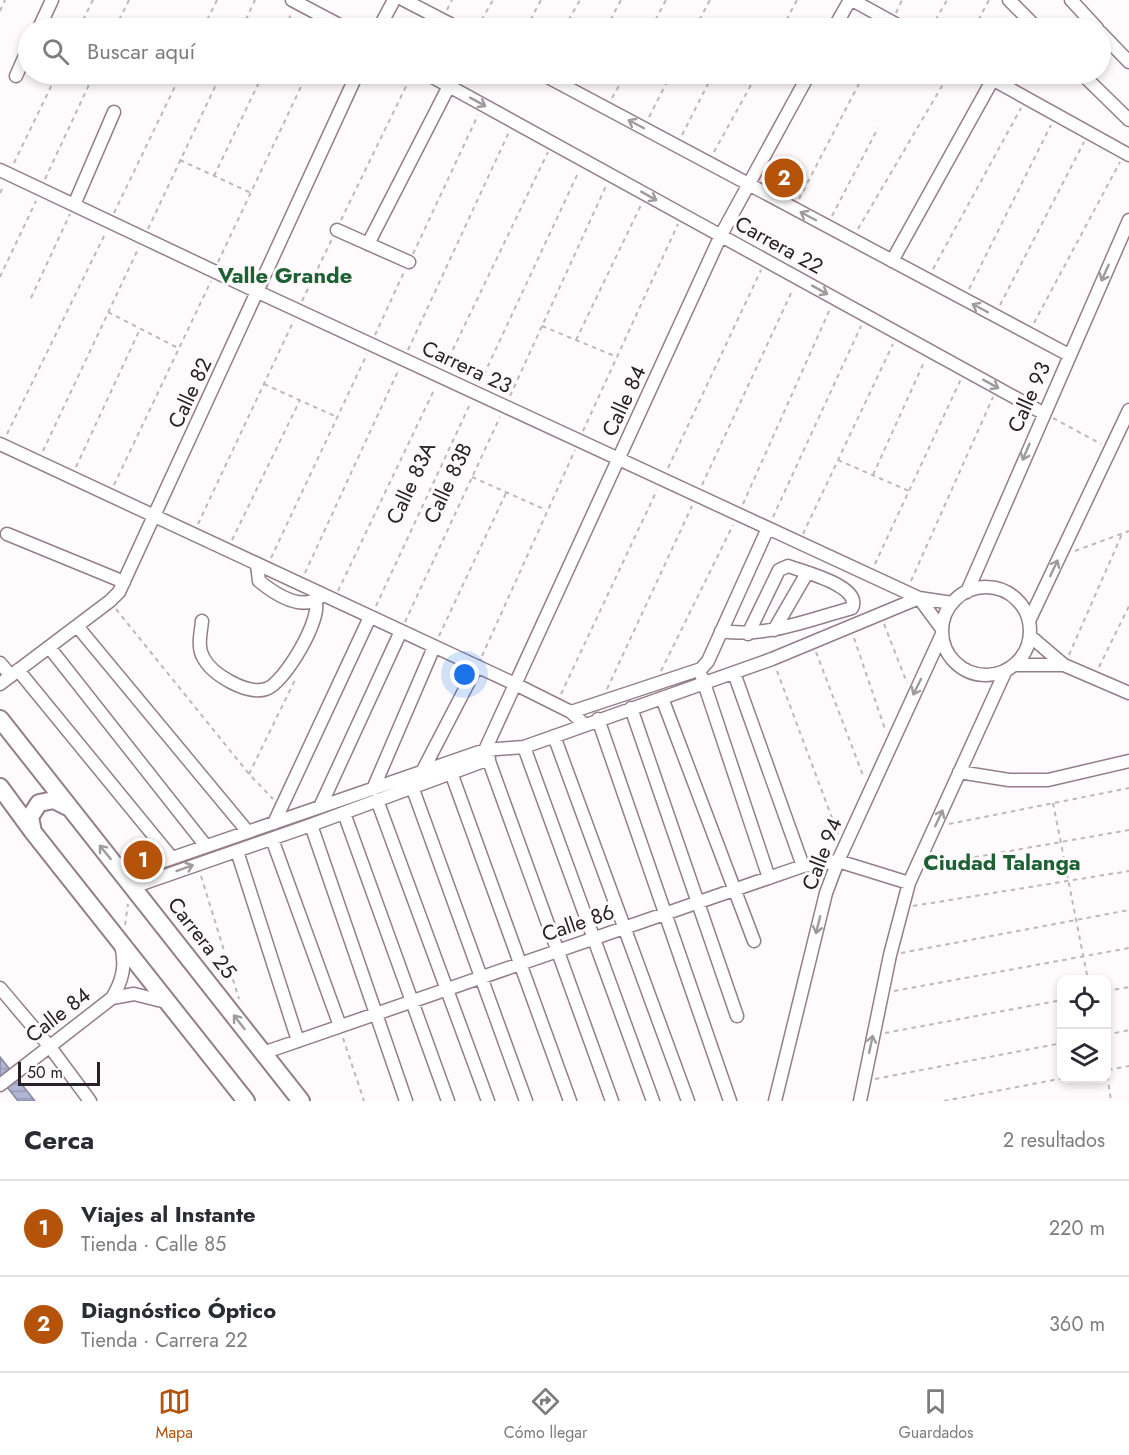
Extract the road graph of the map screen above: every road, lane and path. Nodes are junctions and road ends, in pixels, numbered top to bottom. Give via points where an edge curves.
1 (5, 0) edge
2 (52, 0) edge
3 (93, 0) edge
4 (129, 0) edge
5 (217, 0) edge
6 (255, 0) edge
7 (394, 0) edge
8 (404, 0) edge
9 (493, 0) edge
10 (541, 0) edge
11 (580, 0) edge
12 (621, 0) edge
13 (666, 0) edge
14 (710, 0) edge
15 (797, 0) edge
16 (851, 0) edge
17 (947, 0) edge
18 (989, 0) edge
19 (1009, 0) edge
20 (1071, 0) edge
21 (294, 1) edge
22 (0, 11) edge
23 (44, 18) edge
24 (84, 18) edge
25 (120, 18) edge
26 (208, 18) edge
27 (247, 18) edge
28 (288, 18) edge
29 (326, 18) edge
30 (384, 18) edge
31 (439, 18) edge
32 (483, 18) edge
33 (531, 18) edge
34 (570, 18) edge
35 (611, 18) edge
36 (656, 18) edge
37 (700, 18) edge
38 (787, 18) edge
39 (840, 18) edge
40 (884, 18) edge
41 (937, 18) edge
42 (979, 18) edge
43 (1027, 18) edge
44 (1088, 18) edge
45 (1111, 43) edge
46 (1129, 62) edge
47 (18, 72) edge
48 (16, 76) dead end
49 (52, 84) edge
50 (89, 84) edge
51 (176, 84) edge
52 (216, 84) edge
53 (258, 84) edge
54 (302, 84) edge
55 (352, 84) edge
56 (407, 84) edge
57 (445, 84) edge
58 (561, 84) edge
59 (620, 84) edge
60 (666, 84) edge
61 (708, 84) edge
62 (751, 84) edge
63 (804, 84) edge
64 (859, 84) edge
65 (943, 84) edge
66 (984, 84) edge
67 (1002, 84) edge
68 (1092, 84) edge
69 (449, 86) junction
70 (1027, 98) junction
71 (483, 104) junction
72 (606, 108) junction
73 (114, 112) dead end
74 (1057, 114) junction
75 (1129, 120) edge
76 (514, 122) junction
77 (643, 128) junction
78 (878, 128) dead end
79 (1089, 133) junction
80 (720, 141) dead end
81 (552, 143) junction
82 (677, 146) junction
83 (1127, 154) edge
84 (180, 160) junction
85 (584, 160) junction
86 (15, 161) dead end
87 (0, 170) edge
88 (611, 175) junction
89 (214, 176) junction
90 (749, 184) junction
91 (41, 189) junction
92 (251, 193) junction
93 (646, 194) junction
94 (801, 195) dead end
95 (74, 205) junction
96 (117, 207) dead end
97 (682, 214) junction
98 (1129, 220) edge
99 (110, 222) junction
100 (148, 226) dead end
101 (827, 226) junction
102 (336, 230) junction
103 (721, 235) junction
104 (852, 239) junction
105 (368, 244) junction
106 (137, 252) dead end
107 (766, 260) junction
108 (892, 261) junction
109 (409, 262) junction
110 (217, 266) junction
111 (0, 277) edge
112 (927, 280) junction
113 (970, 287) dead end
114 (258, 292) junction
115 (31, 298) dead end
116 (835, 298) junction
117 (298, 310) junction
118 (108, 312) junction
119 (866, 315) junction
120 (994, 315) junction
121 (542, 326) junction
122 (140, 329) junction
123 (898, 333) junction
124 (1028, 334) junction
125 (576, 340) junction
126 (371, 344) junction
127 (178, 348) junction
128 (930, 351) junction
129 (1069, 355) junction
130 (617, 357) junction
131 (404, 360) junction
132 (965, 370) junction
133 (440, 376) junction
134 (264, 384) junction
135 (998, 388) junction
136 (475, 393) junction
137 (300, 400) junction
138 (505, 406) junction
139 (1129, 410) edge
140 (1043, 413) junction
141 (337, 417) junction
142 (579, 441) junction
143 (1, 444) edge
144 (1112, 449) junction
145 (618, 459) junction
146 (838, 460) junction
147 (38, 462) junction
148 (873, 475) junction
149 (472, 477) junction
150 (71, 478) junction
151 (663, 479) junction
152 (909, 490) junction
153 (506, 493) junction
154 (109, 495) junction
155 (547, 511) junction
156 (738, 514) junction
157 (154, 517) junction
158 (768, 528) junction
159 (1129, 531) edge
160 (7, 534) dead end
161 (1122, 534) junction
162 (194, 535) junction
163 (799, 542) junction
164 (227, 550) junction
165 (1059, 556) junction
166 (262, 567) junction
167 (807, 573) junction
168 (870, 575) junction
169 (124, 582) junction
170 (300, 584) junction
171 (906, 592) junction
172 (967, 592) junction
173 (323, 598) junction
174 (919, 598) junction
175 (110, 601) junction
176 (952, 603) junction
177 (1129, 606) edge
178 (881, 615) junction
179 (370, 617) junction
180 (202, 621) dead end
181 (1029, 621) junction
182 (849, 625) junction
183 (76, 626) junction
184 (774, 630) junction
185 (401, 631) junction
186 (721, 631) junction
187 (942, 632) junction
188 (748, 634) junction
189 (1030, 636) junction
190 (813, 644) junction
191 (49, 647) junction
192 (434, 647) junction
193 (772, 659) junction
194 (0, 663) edge
195 (704, 665) junction
196 (1064, 665) junction
197 (477, 666) junction
198 (1010, 668) junction
199 (299, 672) dead end
200 (14, 673) junction
201 (734, 673) junction
202 (1095, 678) junction
203 (0, 684) edge
204 (515, 684) junction
205 (655, 684) junction
206 (703, 684) junction
207 (1129, 693) edge
208 (912, 696) junction
209 (662, 698) junction
210 (556, 704) junction
211 (631, 708) junction
212 (571, 712) junction
213 (0, 719) edge
214 (598, 719) junction
215 (585, 725) junction
216 (554, 736) junction
217 (890, 743) junction
218 (524, 747) junction
219 (487, 755) junction
220 (1129, 760) edge
221 (449, 768) junction
222 (422, 772) junction
223 (959, 772) junction
224 (249, 774) junction
225 (410, 782) junction
226 (0, 787) edge
227 (1129, 788) edge
228 (870, 792) junction
229 (375, 795) junction
230 (1053, 804) junction
231 (68, 807) junction
232 (281, 807) junction
233 (320, 807) junction
234 (344, 813) junction
235 (274, 823) junction
236 (311, 825) junction
237 (934, 827) junction
238 (1129, 830) edge
239 (33, 832) junction
240 (248, 832) junction
241 (272, 838) junction
242 (1060, 840) junction
243 (206, 846) junction
244 (843, 848) junction
245 (237, 851) junction
246 (172, 858) junction
247 (838, 861) junction
248 (197, 864) junction
249 (803, 866) junction
250 (916, 868) junction
251 (1129, 872) edge
252 (769, 878) junction
253 (1068, 882) junction
254 (909, 883) junction
255 (129, 886) junction
256 (735, 890) junction
257 (698, 902) junction
258 (902, 908) junction
259 (1129, 910) edge
260 (665, 914) junction
261 (1076, 920) junction
262 (624, 928) junction
263 (122, 939) junction
264 (593, 939) junction
265 (754, 941) dead end
266 (1129, 948) edge
267 (558, 951) junction
268 (890, 955) junction
269 (1083, 956) junction
270 (520, 964) junction
271 (1087, 975) edge
272 (481, 978) junction
273 (1129, 987) edge
274 (0, 988) edge
275 (446, 990) junction
276 (1111, 991) edge
277 (883, 993) junction
278 (112, 998) junction
279 (412, 1001) junction
280 (1057, 1001) edge
281 (166, 1002) junction
282 (240, 1003) dead end
283 (376, 1014) junction
284 (737, 1016) dead end
285 (340, 1026) junction
286 (1129, 1030) edge
287 (1111, 1034) edge
288 (873, 1035) junction
289 (298, 1041) junction
290 (1057, 1044) edge
291 (50, 1047) junction
292 (263, 1053) junction
293 (1129, 1066) edge
294 (1111, 1068) edge
295 (1057, 1079) edge
296 (864, 1082) junction
297 (1109, 1083) edge
298 (0, 1085) edge
299 (296, 1097) edge
300 (90, 1101) edge
301 (246, 1101) edge
302 (364, 1101) edge
303 (406, 1101) edge
304 (448, 1101) edge
305 (488, 1101) edge
306 (526, 1101) edge
307 (570, 1101) edge
308 (612, 1101) edge
309 (652, 1101) edge
310 (688, 1101) edge
311 (730, 1101) edge
312 (775, 1101) edge
313 (860, 1101) edge
314 (944, 1101) edge
315 (1112, 1101) edge

1 - 22 path
2 - 23 street
3 - 24 path
4 - 25 path
5 - 26 path
6 - 27 path
7 - 30 street
8 - 31 street
9 - 32 path
10 - 33 path
11 - 34 path
12 - 35 path
13 - 36 path
14 - 37 path
15 - 38 path
16 - 39 street
16 - 40 street
17 - 41 path
18 - 42 path
19 - 43 street
20 - 44 street
21 - 28 path
21 - 29 street
45 - 46 street
47 - 48 street
49 - 86 path
50 - 91 path
51 - 96 path
52 - 84 path
53 - 89 path
54 - 92 path
55 - 114 street, Calle 82
56 - 102 path
57 - 69 street, Carrera 22
58 - 72 street, Carrera 22
59 - 72 path
60 - 77 path
61 - 82 path
62 - 80 path
63 - 90 street, Calle 84
64 - 94 path
65 - 104 path
66 - 108 street
67 - 70 street
68 - 75 street
69 -> 71 street, Carrera 22
69 - 105 street
70 - 74 street
70 - 112 path
71 - 76 street, Carrera 22
71 - 109 path
77 -> 72 street, Carrera 22
73 - 95 street
74 - 79 street
74 - 113 path
76 - 81 street, Carrera 22
76 - 131 path
77 - 82 street, Carrera 22
78 - 101 path
79 - 83 street
79 - 120 path
81 - 85 street, Carrera 22
81 - 133 path
82 - 90 street, Carrera 22
83 - 124 path
84 - 89 path
84 - 100 path
85 - 88 street, Carrera 22
85 - 136 path, Calle 83A
87 - 91 street, Carrera 23
88 - 93 street, Carrera 22
88 - 121 path, Calle 83B
89 - 92 path
101 -> 90 street, Carrera 22
90 - 103 street, Calle 84
91 - 95 street, Carrera 23
91 - 111 path
92 - 110 path
93 -> 97 street, Carrera 22
93 - 125 path
95 - 99 street, Carrera 23
95 - 115 path
97 - 103 street, Carrera 22
97 - 130 path
98 -> 129 street, Calle 93
99 - 110 street, Carrera 23
99 - 143 path
101 - 104 street, Carrera 22
102 - 105 street
102 - 117 path
103 - 107 street, Carrera 22
103 - 145 street, Calle 84
104 - 108 street, Carrera 22
105 - 109 street
106 - 118 path
107 -> 116 street, Carrera 22
107 - 151 path
108 - 112 street, Carrera 22
109 - 126 path
110 - 114 street, Carrera 23
110 - 127 path
120 -> 112 street, Carrera 22
114 - 117 street, Carrera 23
114 - 157 street, Calle 82
116 - 119 street, Carrera 22
116 - 156 path
117 - 126 street, Carrera 23
117 - 134 path
118 - 122 path
118 - 147 path
119 - 123 street, Carrera 22
119 - 158 path
120 - 124 street, Carrera 22
121 - 125 path
121 - 138 path, Calle 83B
122 - 127 path
122 - 150 path
123 - 128 street, Carrera 22
123 - 146 path
124 - 129 street, Carrera 22
125 - 130 path
126 - 131 street, Carrera 23
126 - 141 path
127 - 154 path
128 - 132 street, Carrera 22
128 - 148 path
129 - 140 street, Calle 93
130 - 142 path
131 - 133 street, Carrera 23
131 - 170 path
132 -> 135 street, Carrera 22
132 - 152 path
133 - 136 street, Carrera 23
133 - 173 path
134 - 137 path
134 - 162 path
135 - 140 street, Carrera 22
135 - 171 path
136 - 138 street, Carrera 23
136 - 179 path, Calle 83A
137 - 141 path
137 - 164 path
138 - 142 street, Carrera 23
138 - 149 path, Calle 83B
139 - 144 street
140 - 144 path
140 -> 172 street, Calle 93
141 - 166 path
142 - 145 street, Carrera 23
142 - 155 path
143 - 147 street
144 - 165 street
145 - 151 street, Carrera 23
145 - 204 street, Calle 84
146 - 148 path
146 - 163 path
147 - 150 street
148 - 152 path
149 - 153 path
149 - 185 path, Calle 83B
150 - 154 street
151 - 156 street, Carrera 23
151 - 210 path
152 - 168 path
153 - 155 path
153 - 192 path
154 - 157 street
155 - 197 path
156 - 158 street, Carrera 23
156 - 205 path
157 - 162 street
157 - 169 street, Calle 82
158 - 163 street, Carrera 23
158 - 186 street
159 - 161 path
160 - 169 street
161 - 165 path
161 - 196 path
162 - 164 street
163 - 168 street, Carrera 23
164 - 166 street
181 -> 165 street
166 - 170 street
166 - 173 street via 259,582 295,602 306,604
167 - 184 street
167 - 184 street via 845,587 852,596 852,608
167 - 188 street via 788,566 779,570
168 - 171 street, Carrera 23
169 - 175 street, Calle 82
170 - 173 street
171 - 174 street, Carrera 23
172 - 176 street
172 - 181 street via 982,587 1012,595
173 - 179 street
173 - 180 street via 293,662 279,683 266,690 250,690 213,670 203,657
174 - 176 street, Carrera 23
174 - 178 street
174 - 187 street, Carrera 23
175 - 183 street, Calle 82
175 - 224 path
176 - 187 street
177 - 202 path
178 - 182 street
178 - 208 path
179 - 185 street
179 - 232 street
181 - 189 street
182 - 190 street
182 - 217 path
183 - 191 street, Calle 82
183 - 240 street
184 - 188 street
185 - 192 street
185 - 233 street
186 - 188 street
186 - 195 street
187 - 198 street via 945,648 964,669 992,674
187 -> 208 street, Calle 94
189 - 196 street
189 - 198 street via 1027,647
190 - 193 street
190 - 228 path
191 - 200 street, Calle 82
191 - 243 street
192 - 197 street
192 - 229 street
193 - 201 street
193 - 244 path
194 - 200 street
195 - 205 street
195 - 206 street
196 - 198 street
196 - 202 street
197 - 204 street
197 - 222 street
198 - 223 street
199 - 224 path
200 - 203 street, Calle 82
200 - 246 street
201 - 206 street
201 - 249 street
202 - 207 street
204 - 210 street
204 - 219 street, Calle 84
205 - 212 street
206 - 209 street
206 - 252 street
208 - 217 street, Calle 94
209 - 211 street
209 - 256 street
210 - 212 street
211 - 214 street
211 - 257 street
212 - 215 street
213 - 231 main road, Carrera 25
214 - 215 street
214 - 260 street
215 - 216 street
216 - 218 street
216 - 262 street
217 - 228 street, Calle 94
218 - 219 street
218 - 264 street
219 - 221 street
219 - 267 street
220 - 223 street via 1048,780 1009,780
221 - 222 street
221 - 225 street
221 - 270 street
222 - 225 street
237 -> 223 street
224 - 232 path
225 - 229 street
225 - 272 street
226 - 239 main road
227 - 230 path
228 - 244 street, Calle 94
229 - 233 street
229 - 234 street
229 - 275 street
230 - 237 path
230 - 242 path
231 - 239 main road via 54,800 39,804 30,817
255 -> 231 main road, Carrera 25
232 - 235 street
233 - 235 street
234 - 236 street
234 - 279 street
235 - 240 street
236 - 241 street
236 - 283 street
237 - 250 street
238 - 242 path
239 - 263 main road
240 - 243 street
241 - 245 street
241 - 285 street
242 - 250 path
242 - 253 path
243 - 246 street
244 - 247 street, Calle 94
245 - 248 street
245 - 289 street
246 - 255 street
247 - 249 street, Calle 86
247 - 254 street, Calle 86
247 -> 312 street, Calle 94 via 826,893
255 -> 248 street
248 - 282 path
249 - 252 street, Calle 86
250 - 254 street
251 - 253 path
252 - 256 street, Calle 86
253 - 258 path
253 - 261 path
254 - 258 street
255 - 263 path
292 -> 255 main road, Carrera 25
256 - 257 street, Calle 86
256 - 265 street
257 - 260 street, Calle 86
257 - 284 street
258 - 268 street
259 - 261 path
260 - 262 street, Calle 86
260 - 311 street
261 - 268 path
261 - 269 path
262 - 264 street, Calle 86
262 - 310 street
263 - 278 street, Calle 84 via 124,966
263 - 281 main road
264 - 267 street, Calle 86
264 - 309 street
266 - 269 path
267 - 270 street, Calle 86
267 - 308 street
268 - 277 street
269 - 271 path
269 - 277 path
270 - 272 street, Calle 86
270 - 307 street
272 - 275 street, Calle 86
272 - 306 street
273 - 276 path
274 - 291 street
275 - 279 street, Calle 86
275 - 305 street
277 - 288 street
278 - 281 street, Calle 84 via 134,994
278 - 291 street, Calle 84
279 - 283 street, Calle 86
279 - 304 street
280 - 288 path
281 - 301 main road
283 - 285 street, Calle 86
283 - 303 street
285 - 289 street, Calle 86
285 - 302 path
286 - 287 path
296 -> 288 street
289 - 292 street, Calle 86
290 - 296 path
291 - 298 street, Calle 84
291 - 300 street
292 - 299 main road, Carrera 25
293 - 294 path
295 - 314 path
296 - 313 street
297 - 315 path

